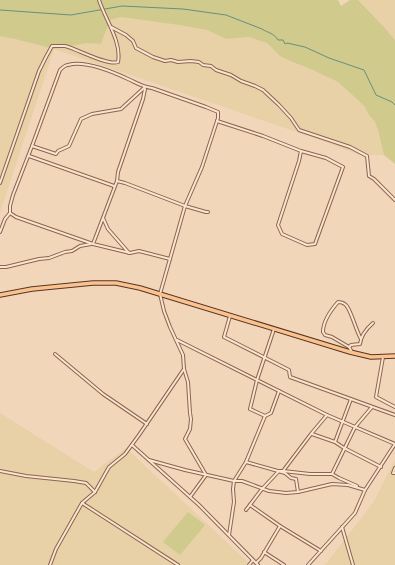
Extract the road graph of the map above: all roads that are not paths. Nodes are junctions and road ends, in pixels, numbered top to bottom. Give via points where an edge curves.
1 (99, 0) edge
2 (111, 27) junction
3 (145, 88) junction
4 (217, 121) junction
5 (32, 146) junction
6 (301, 151) junction
7 (29, 156) junction
8 (117, 181) junction
9 (0, 183) edge
10 (115, 186) junction
11 (395, 200) edge
12 (185, 206) junction
13 (208, 212) dead end
14 (10, 213) junction
15 (103, 217) junction
16 (0, 232) edge
17 (92, 244) junction
18 (130, 254) junction
19 (170, 259) junction
20 (0, 267) edge
21 (160, 294) junction
22 (0, 295) edge
23 (230, 316) junction
24 (373, 323) dead end
25 (274, 329) junction
26 (361, 339) junction
27 (176, 340) junction
28 (349, 347) junction
29 (353, 353) junction
30 (55, 354) dead end
31 (395, 356) edge
32 (383, 357) junction
33 (264, 358) junction
34 (184, 369) junction
35 (257, 380) junction
36 (279, 391) junction
37 (351, 399) junction
38 (372, 407) junction
39 (395, 407) edge
40 (327, 415) junction
41 (395, 415) edge
42 (265, 416) junction
43 (342, 421) junction
44 (147, 424) junction
45 (355, 427) junction
46 (311, 434) junction
47 (335, 442) junction
48 (395, 444) edge
49 (132, 445) junction
50 (344, 448) junction
51 (149, 460) junction
52 (246, 462) junction
53 (380, 467) junction
54 (395, 468) edge
55 (280, 471) junction
56 (284, 471) junction
57 (0, 472) edge
58 (395, 473) edge
59 (332, 474) junction
60 (206, 475) junction
61 (234, 482) junction
62 (262, 489) junction
63 (366, 490) junction
64 (95, 492) junction
65 (298, 492) junction
66 (190, 497) junction
67 (82, 503) junction
68 (250, 505) junction
69 (246, 510) dead end
70 (280, 526) junction
71 (342, 527) junction
72 (228, 535) junction
73 (321, 551) junction
74 (264, 552) junction
75 (253, 560) junction
76 (257, 564) edge
77 (50, 565) edge
78 (178, 565) edge
79 (249, 565) edge
80 (284, 565) edge
81 (308, 565) edge
82 (353, 565) edge

1 - 2 street
2 - 9 street via 120,53 116,63 65,46 52,46 39,72
2 - 11 street via 126,35 136,48 153,57 166,61 199,62 262,89 285,110 299,130 350,147 366,156 369,176
3 - 4 street via 152,88 218,112
3 - 5 street via 121,109 92,114 81,119 69,146 56,154
3 - 5 street via 112,72 79,64 68,65 60,70
3 - 8 street
4 - 6 street
4 - 12 street via 202,167
5 - 7 street
6 - 6 street via 278,225 282,234 307,245 315,244 343,166
7 - 10 street
7 - 14 street via 13,196
8 - 10 street
8 - 12 street
10 - 15 street
12 - 13 street
12 - 19 street
14 - 16 street
14 - 17 street
15 - 17 street
15 - 18 street via 108,229
17 - 18 street
17 - 20 street via 49,258
18 - 19 street via 139,251
19 - 21 street
21 - 22 main road via 111,282 32,289
21 - 23 main road
21 - 27 street
23 - 25 main road
23 - 33 street via 224,337
24 - 26 street
25 - 29 main road
25 - 33 street
26 - 28 street via 360,344
26 - 28 street via 349,309 338,302 330,312 323,332
27 - 34 street via 183,355
27 - 35 street
28 - 29 street
29 - 32 main road
30 - 44 street via 103,394
31 - 32 main road
32 - 39 street via 376,397
33 - 35 street
33 - 37 street via 289,370 290,377
34 - 44 street
34 - 60 street via 188,382 191,419 186,439
35 - 36 street
35 - 42 street via 250,409
36 - 40 street
36 - 42 street via 271,413
37 - 38 street
37 - 43 street
38 - 41 street
38 - 45 street
40 - 43 street
40 - 46 street
42 - 52 street
43 - 45 street
43 - 47 street
44 - 49 street
45 - 48 street
45 - 50 street
46 - 47 street
46 - 56 street
47 - 50 street
48 - 53 street
49 - 51 street
49 - 64 street via 109,467
50 - 53 street
50 - 59 street
51 - 60 street
51 - 66 street
52 - 55 street
52 - 61 street
53 - 63 street
54 - 58 street
55 - 56 street
55 - 62 street
55 - 65 street via 296,479
56 - 59 street
57 - 64 street via 86,483
59 - 63 street
60 - 61 street
60 - 66 street
61 - 62 street via 242,481
61 - 72 street via 234,502
62 - 65 street
62 - 68 street
63 - 65 street via 332,484
63 - 71 street via 355,513
64 - 67 street
66 - 72 street
67 - 77 street via 56,549
67 - 78 street
68 - 69 street
68 - 70 street
70 - 73 street
70 - 74 street
71 - 73 street
71 - 82 street
72 - 75 street
73 - 81 street
74 - 76 street
74 - 80 street
75 - 76 street
75 - 79 street

